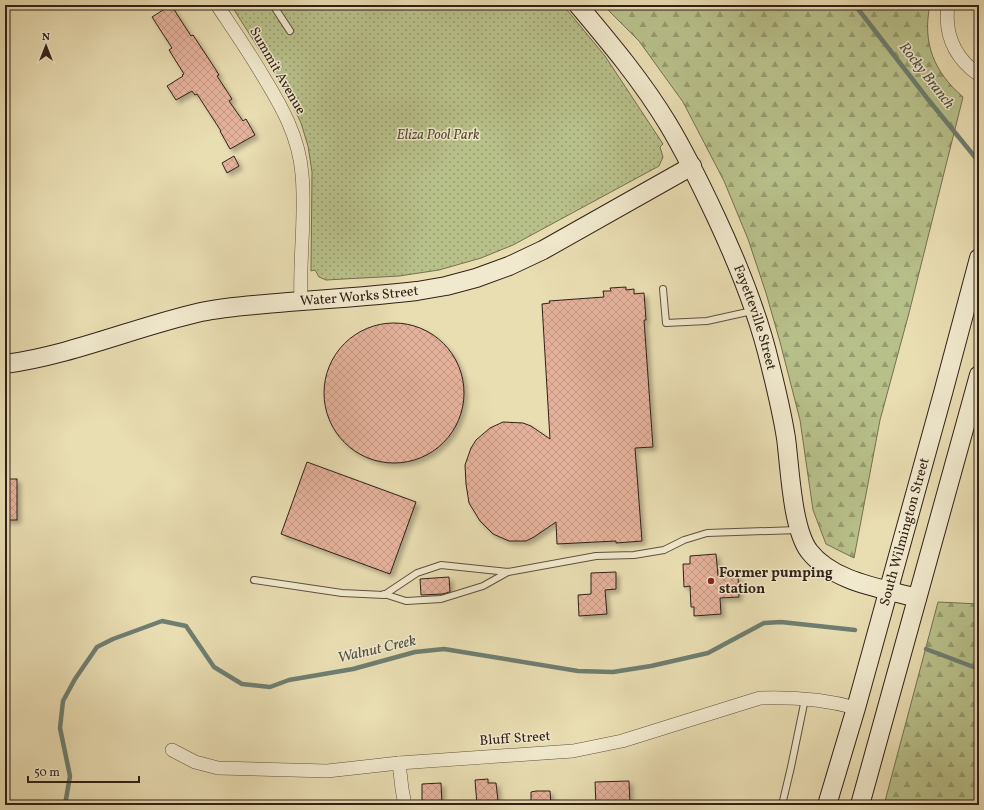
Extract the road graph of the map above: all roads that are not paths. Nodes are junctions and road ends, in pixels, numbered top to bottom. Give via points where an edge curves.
1 (217, 5) edge
2 (273, 5) edge
3 (578, 5) edge
4 (948, 5) edge
5 (290, 31) dead end
6 (979, 75) edge
7 (692, 166) junction
8 (979, 258) edge
9 (663, 289) dead end
10 (301, 301) junction
11 (754, 311) junction
12 (5, 364) edge
13 (979, 376) edge
14 (799, 530) junction
15 (508, 572) junction
16 (254, 580) dead end
17 (888, 590) junction
18 (384, 594) junction
19 (917, 598) junction
20 (805, 699) junction
21 (856, 708) junction
22 (172, 750) dead end
23 (399, 763) junction
24 (405, 805) edge
25 (782, 805) edge
26 (827, 805) edge
27 (860, 805) edge

1 - 10 street, Summit Avenue via 276,98 296,141 303,193
2 - 5 lane
3 - 7 street, Fayetteville Street via 633,73 667,122
4 - 6 street via 947,21 956,52
7 - 10 street, Water Works Street via 544,250 476,278 417,292
7 - 11 street, Fayetteville Street via 734,256
8 - 17 street, South Wilmington Street
9 - 11 lane via 666,323 707,321
10 - 12 street, Water Works Street via 237,306 202,312 41,358
11 - 14 street, Fayetteville Street via 770,363 784,428
13 - 19 street, South Wilmington Street
14 - 15 lane via 707,533 664,550 634,555 596,556
14 - 17 street, Fayetteville Street via 808,550 830,570 843,577
15 - 18 lane via 483,586 441,599 406,601
15 - 18 lane via 441,565 417,573
16 - 18 lane via 342,593
17 - 19 street, Fayetteville Street
17 - 21 street, South Wilmington Street
19 - 27 street, South Wilmington Street
20 - 21 street, Bluff Street via 836,702
20 - 23 street, Bluff Street via 760,698 622,741 574,751
20 - 25 lane
21 - 26 street, South Wilmington Street
22 - 23 street, Bluff Street via 195,762 218,768 327,771
23 - 24 street

